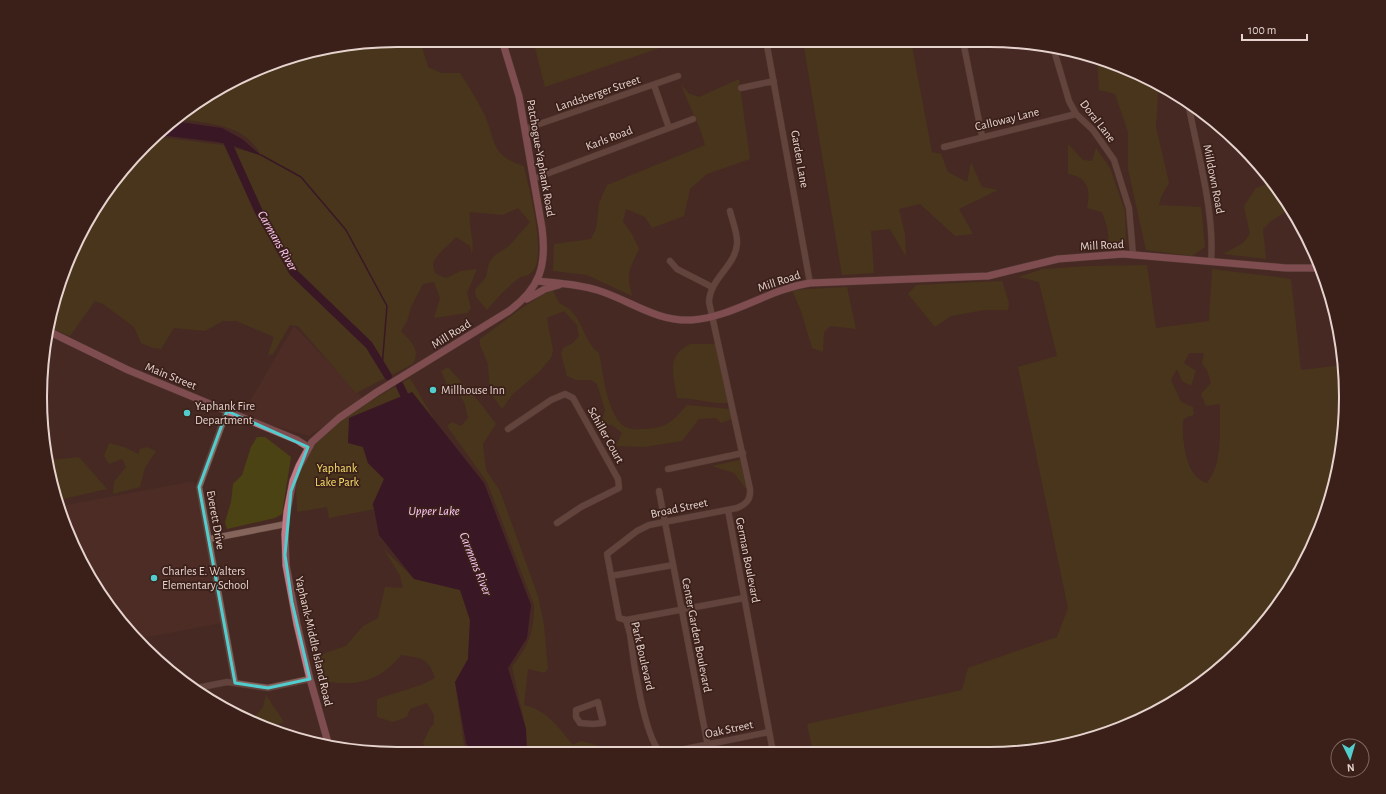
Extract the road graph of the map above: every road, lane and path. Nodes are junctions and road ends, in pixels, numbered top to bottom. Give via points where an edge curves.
1 (504, 47) edge
2 (767, 47) edge
3 (965, 47) edge
4 (1055, 54) edge
5 (678, 76) dead end
6 (774, 81) junction
7 (654, 85) junction
8 (742, 88) dead end
9 (1190, 111) edge
10 (1076, 114) junction
11 (693, 120) dead end
12 (669, 128) junction
13 (525, 129) junction
14 (982, 136) junction
15 (944, 147) dead end
16 (534, 179) junction
17 (730, 210) dead end
18 (1133, 254) junction
19 (1211, 261) junction
20 (670, 262) dead end
21 (1314, 268) edge
22 (537, 281) junction
23 (810, 283) junction
24 (566, 284) junction
25 (712, 287) junction
26 (521, 302) junction
27 (712, 317) junction
28 (53, 334) edge
29 (227, 411) junction
30 (508, 429) dead end
31 (308, 447) junction
32 (743, 454) junction
33 (668, 469) dead end
34 (658, 491) dead end
35 (728, 510) junction
36 (664, 522) junction
37 (557, 523) dead end
38 (286, 524) junction
39 (208, 539) junction
40 (617, 546) joint
41 (672, 565) junction
42 (611, 576) junction
43 (744, 598) junction
44 (681, 610) junction
45 (626, 620) junction
46 (310, 679) junction
47 (235, 683) junction
48 (202, 687) edge
49 (598, 702) joint
50 (770, 732) junction
51 (327, 740) edge
52 (707, 744) junction
53 (656, 747) edge
54 (693, 747) edge
55 (708, 747) edge
56 (772, 747) edge

1 - 13 main road, Patchogue-Yaphank Road via 514,74
2 - 6 street, Garden Lane
3 - 14 street
4 - 10 street, Doral Lane via 1066,93
5 - 7 street, Landsberger Street
6 - 8 street
6 - 23 street, Garden Lane
7 - 12 street
7 - 13 street, Landsberger Street
9 - 19 street, Milldown Road via 1210,216 1213,239
10 - 14 street, Calloway Lane
10 - 18 street, Doral Lane via 1093,130 1114,160 1129,208
11 - 12 street, Karls Road
12 - 16 street, Karls Road
13 - 16 main road, Patchogue-Yaphank Road
14 - 15 street, Calloway Lane
16 - 22 main road, Patchogue-Yaphank Road via 544,241
17 - 25 street via 737,244 732,258
18 - 19 main road, Mill Road
18 - 23 main road, Mill Road via 1058,259 988,276
19 - 21 main road, Mill Road via 1292,269
20 - 25 street via 677,269
22 - 24 main road, Mill Road
22 - 26 main road, Mill Road
23 - 27 main road, Mill Road via 788,287
24 - 26 main road via 551,287
24 - 27 main road, Mill Road via 597,290 666,318 686,320
25 - 27 street, German Boulevard
26 - 31 main road, Mill Road via 365,400 326,428
27 - 32 street, German Boulevard
28 - 29 main road, Main Street via 128,370
29 - 31 main road, Main Street
29 - 39 street, Everett Drive via 199,487
30 - 37 street, Schiller Court via 551,400 565,394 573,398 618,479 619,488 581,507
31 - 38 main road, Yaphank-Middle Island Road via 293,482
32 - 33 street
32 - 35 street, German Boulevard via 750,498 744,505
34 - 36 street, Center Garden Boulevard
35 - 36 street, Broad Street
35 - 43 street, German Boulevard
36 - 40 street, Broad Street via 637,531
36 - 41 street, Center Garden Boulevard
38 - 39 street
38 - 46 main road, Yaphank-Middle Island Road via 288,576
39 - 47 street, Everett Drive
40 - 42 street, Park Boulevard via 607,554
41 - 42 street
41 - 44 street, Center Garden Boulevard
42 - 45 street, Park Boulevard via 619,618
43 - 44 street
43 - 50 street, German Boulevard
44 - 45 street
44 - 52 street, Center Garden Boulevard
45 - 53 street, Park Boulevard via 646,721
46 - 47 street via 268,688
46 - 51 main road, Yaphank-Middle Island Road
47 - 48 street
49 - 49 street via 603,723 580,722 576,717 576,710
50 - 52 street, Oak Street
50 - 56 street, German Boulevard
52 - 54 street, Oak Street
52 - 55 street, Center Garden Boulevard

